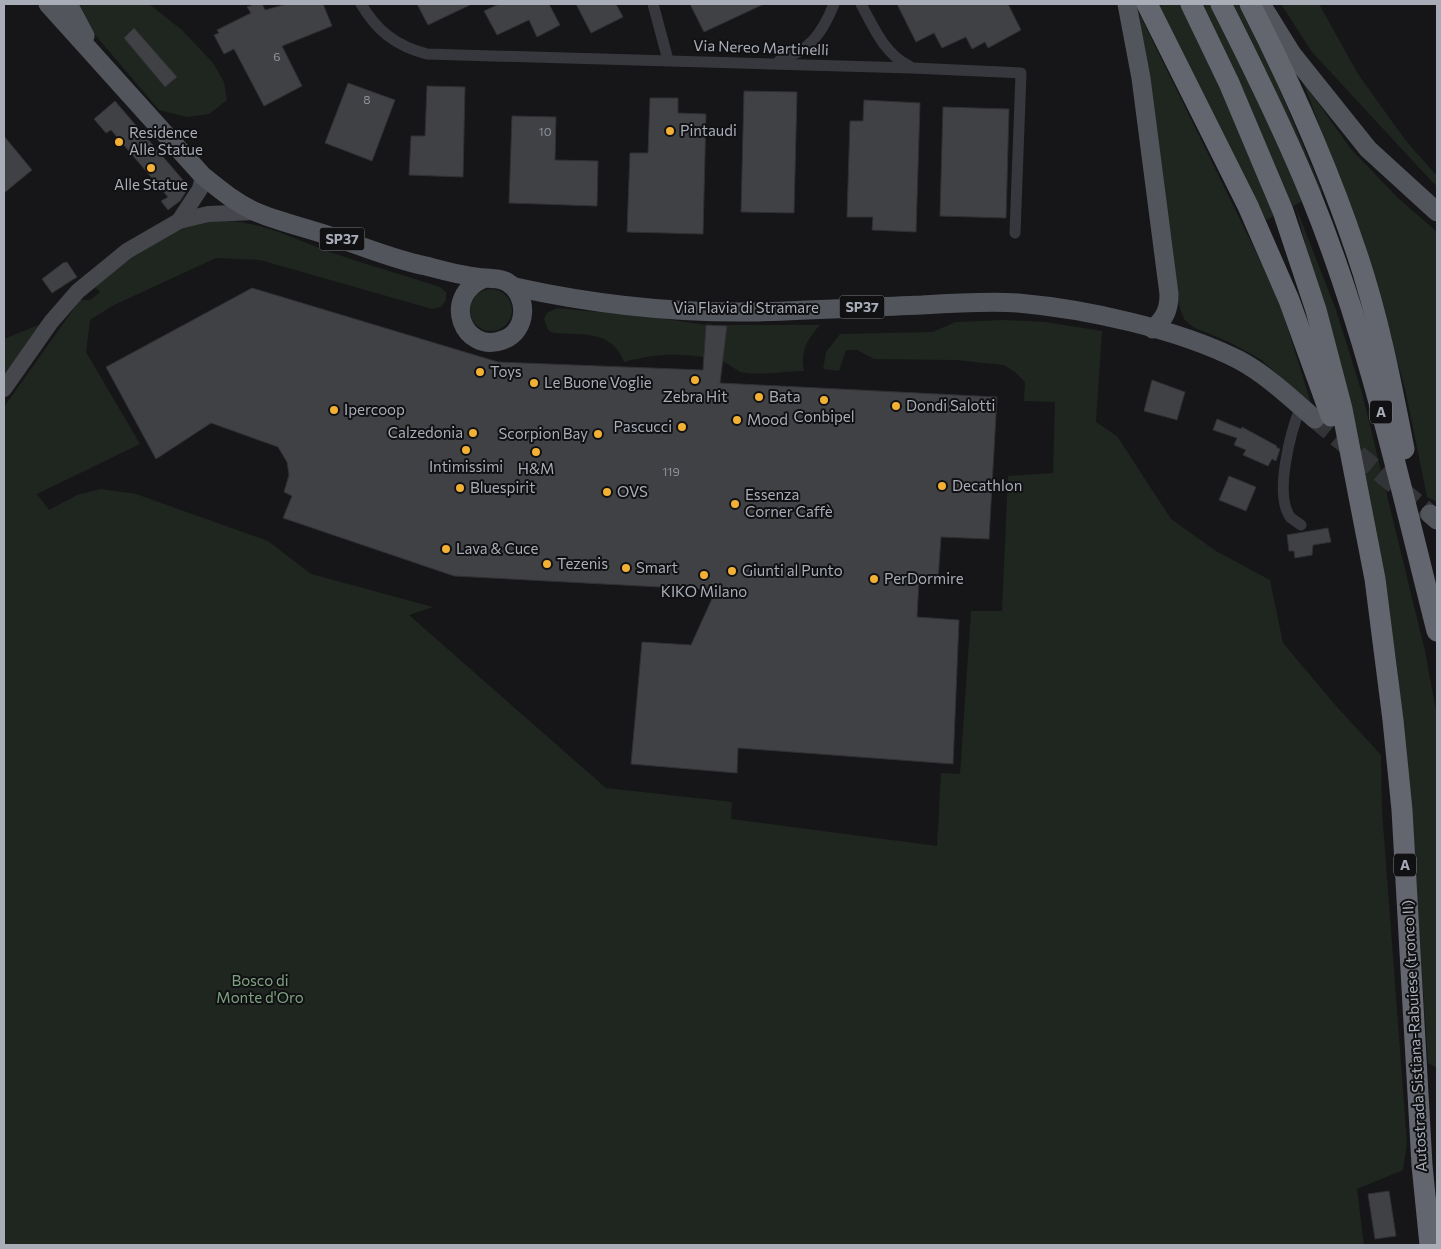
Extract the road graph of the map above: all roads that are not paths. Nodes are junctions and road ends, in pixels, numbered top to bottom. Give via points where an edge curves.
1 (48, 4) edge
2 (68, 4) edge
3 (361, 4) edge
4 (653, 4) edge
5 (834, 4) edge
6 (861, 4) edge
7 (1127, 4) edge
8 (1147, 4) edge
9 (1191, 4) edge
10 (1221, 4) edge
11 (1250, 4) edge
12 (1261, 4) edge
13 (668, 60) junction
14 (772, 63) junction
15 (912, 68) junction
16 (107, 70) junction
17 (202, 176) junction
18 (256, 212) junction
19 (1437, 212) edge
20 (179, 221) junction
21 (1015, 233) dead end
22 (427, 267) junction
23 (485, 278) junction
24 (514, 287) junction
25 (462, 298) junction
26 (568, 299) junction
27 (523, 316) junction
28 (1153, 328) junction
29 (4, 389) edge
30 (1301, 406) junction
31 (1316, 419) tunnel mouth
32 (1356, 488) junction
33 (1301, 525) dead end
34 (1428, 595) junction
35 (1437, 631) edge
36 (1430, 1245) edge

1 - 16 main road, Via Flavia di Stramare / SP37
2 - 16 main road, Via Flavia di Stramare / SP37
3 - 13 street, Via Nereo Martinelli via 372,22 388,37 402,46 427,54
4 - 13 street
5 - 14 street via 825,26 810,45
6 - 15 street via 888,51
7 - 28 main road via 1141,78 1169,294 1164,319
8 - 32 highway via 1248,206 1289,300
9 - 32 highway, Autostrada Sistiana-Rabuiese (tronco II) / A via 1283,211 1319,319 1342,409
10 - 34 highway, A via 1257,74 1311,197 1371,374
11 - 34 highway via 1322,156 1356,252 1387,364 1416,508
12 - 19 main road via 1292,54 1368,149
13 - 14 street, Via Nereo Martinelli
14 - 15 street, Via Nereo Martinelli
15 - 21 street, Via Nereo Martinelli via 1021,73
16 - 17 main road, Via Flavia di Stramare / SP37
17 - 18 main road, Via Flavia di Stramare / SP37
17 - 20 main road via 200,189
18 - 20 main road via 208,214
18 - 22 main road, Via Flavia di Stramare / SP37
20 - 29 main road via 127,252 78,291 51,322
22 - 23 main road, Via Flavia di Stramare / SP37
22 - 25 main road, Via Flavia di Stramare / SP37 via 450,281
23 - 24 main road, Via Flavia di Stramare / SP37 via 506,281
23 - 25 main road via 467,289
24 - 26 main road, Via Flavia di Stramare / SP37
24 - 27 main road via 522,301
25 - 27 main road via 459,308 465,328 482,341 492,342 510,336 517,330
26 - 27 main road, Via Flavia di Stramare / SP37 via 542,306
26 - 28 main road, Via Flavia di Stramare / SP37 via 686,310 751,312 966,303 1018,304 1100,316
28 - 30 main road, Via Flavia di Stramare / SP37 via 1240,361
30 - 31 main road, Via Flavia di Stramare / SP37
30 - 33 street via 1286,463 1284,498 1290,517
32 - 36 highway, Autostrada Sistiana-Rabuiese (tronco II) / A via 1375,579 1394,720 1422,1165
34 - 35 highway, A

